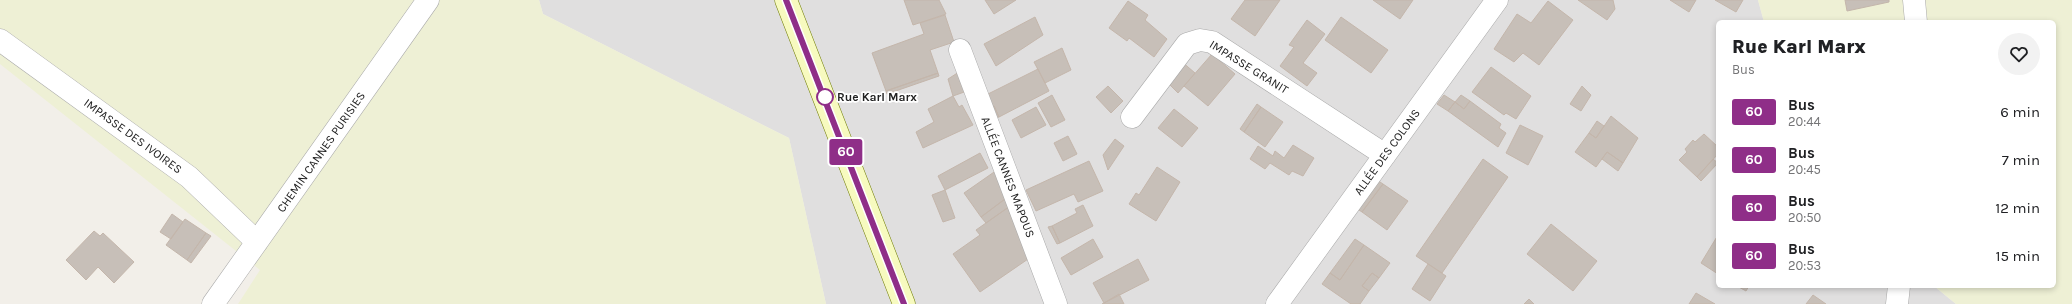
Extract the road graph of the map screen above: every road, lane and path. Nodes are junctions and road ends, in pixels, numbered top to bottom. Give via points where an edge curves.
1 (428, 0) edge
2 (786, 0) edge
3 (1497, 0) edge
4 (1914, 0) edge
5 (1916, 20) edge
6 (0, 40) edge
7 (960, 50) dead end
8 (1132, 117) dead end
9 (1385, 155) junction
10 (257, 242) junction
11 (1899, 288) edge
12 (213, 304) edge
13 (904, 304) edge
14 (1056, 304) edge
15 (1277, 304) edge
16 (1897, 304) edge

1 - 10 street, CHEMIN CANNES PURISIES
2 - 13 main road
3 - 9 street, ALLÉE DES COLONS
4 - 5 street
6 - 10 street, IMPASSE DES IVOIRES via 189,177
7 - 14 street, ALLÉE CANNES MAPOUS
8 - 9 street, IMPASSE GRANIT via 1187,44 1200,40 1212,42
9 - 15 street, ALLÉE DES COLONS
10 - 12 street, CHEMIN CANNES PURISIES
11 - 16 street

